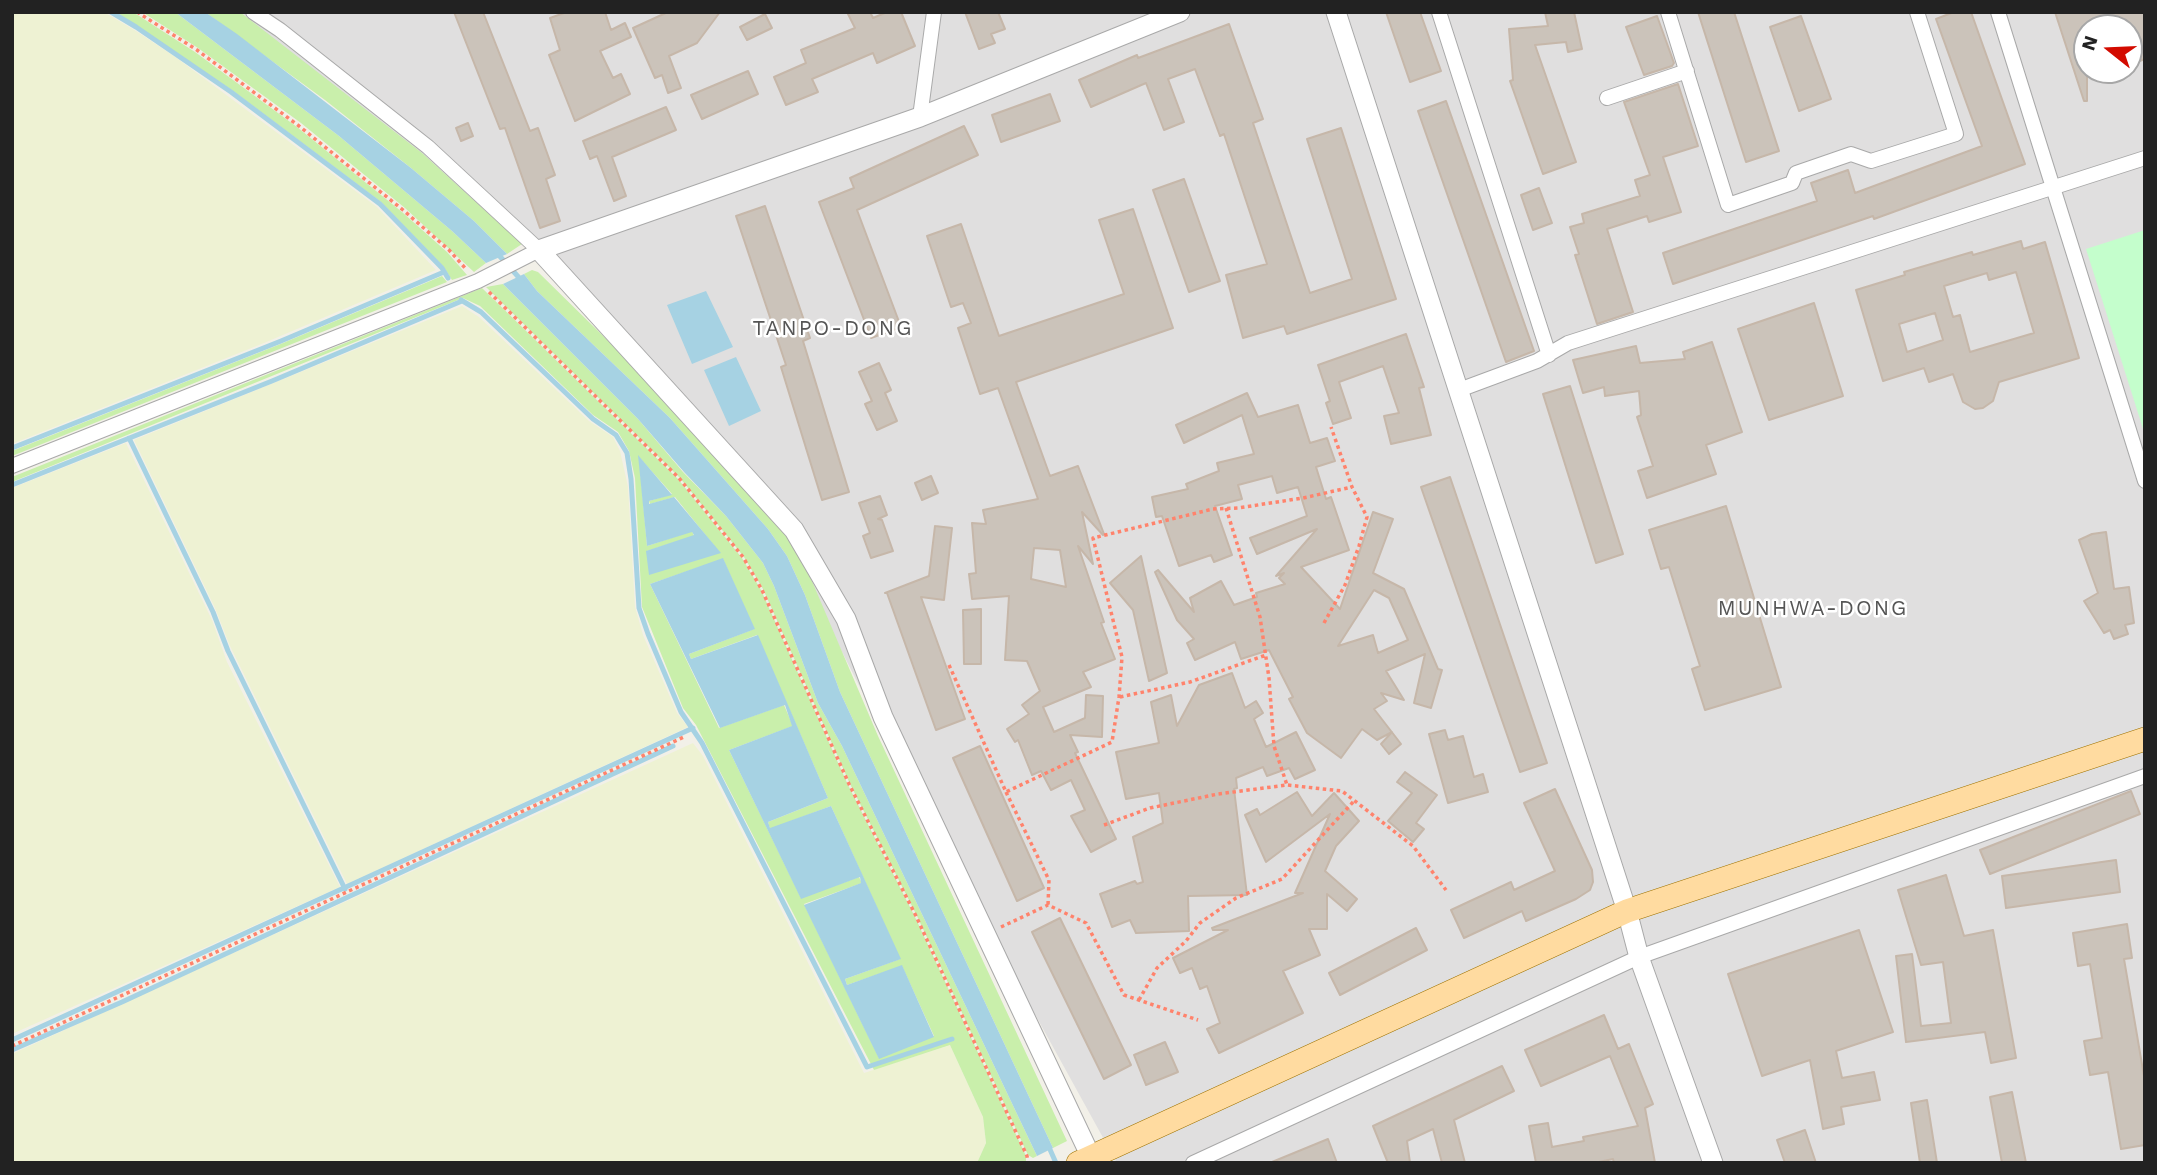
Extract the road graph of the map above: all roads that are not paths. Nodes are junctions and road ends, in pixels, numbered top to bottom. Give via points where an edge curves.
1 (253, 12) edge
2 (934, 12) edge
3 (1180, 12) edge
4 (1336, 12) edge
5 (1439, 12) edge
6 (1668, 12) edge
7 (1917, 12) edge
8 (1998, 12) edge
9 (1687, 71) junction
10 (1607, 97) dead end
11 (920, 117) junction
12 (2145, 158) edge
13 (2053, 187) junction
14 (539, 250) junction
15 (1549, 355) junction
16 (1459, 390) junction
17 (12, 466) edge
18 (2145, 481) edge
19 (2145, 739) edge
20 (2145, 776) edge
21 (1627, 911) junction
22 (1639, 957) junction
23 (1088, 1161) edge
24 (1193, 1163) edge
25 (1713, 1163) edge

1 - 14 street via 428,147
2 - 11 street
3 - 11 street
4 - 16 street
5 - 15 street
6 - 9 street
7 - 9 street via 1956,134 1871,161 1851,154 1796,173 1792,183 1728,205
8 - 13 street
9 - 10 street
11 - 14 street
12 - 13 street
13 - 15 street via 1568,344
13 - 18 street
14 - 17 street via 478,281
14 - 23 street via 794,530 846,619 883,717
15 - 16 street
16 - 21 street
19 - 21 main road
20 - 22 street
21 - 22 street
21 - 23 main road
22 - 24 street
22 - 25 street

